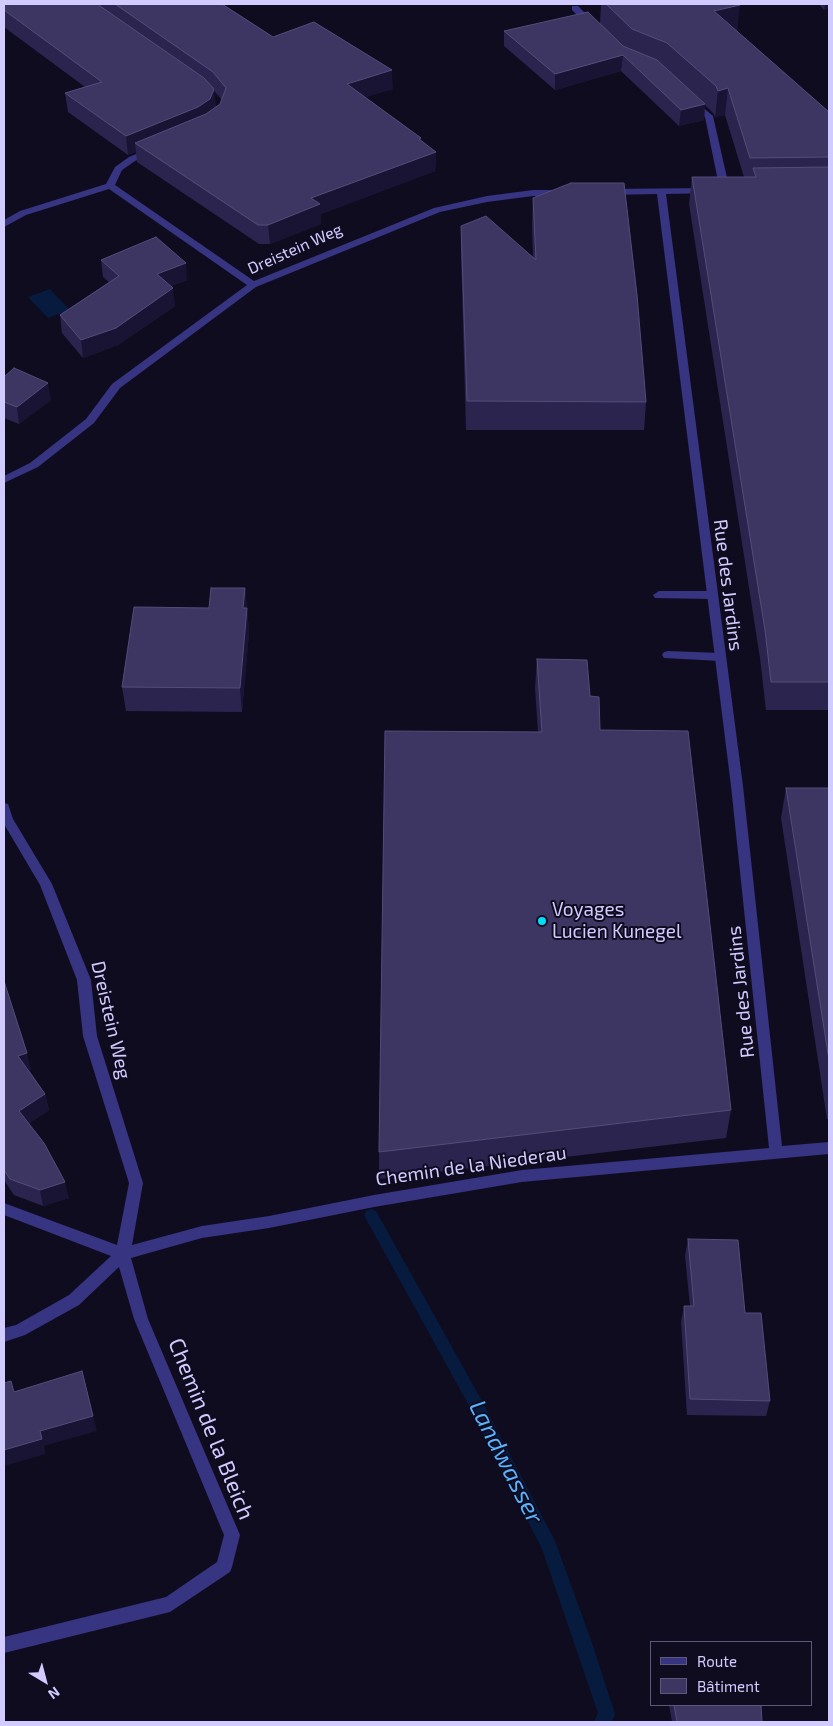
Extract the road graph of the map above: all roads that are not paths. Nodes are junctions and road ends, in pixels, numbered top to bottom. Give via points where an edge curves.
1 (575, 8) dead end
2 (601, 34) edge
3 (688, 97) edge
4 (158, 148) edge
5 (110, 186) junction
6 (661, 191) junction
7 (593, 192) edge
8 (574, 193) edge
9 (4, 224) edge
10 (253, 285) junction
11 (4, 480) edge
12 (659, 595) dead end
13 (711, 595) junction
14 (668, 655) dead end
15 (720, 657) junction
16 (4, 807) edge
17 (829, 1148) edge
18 (776, 1152) junction
19 (4, 1209) edge
20 (123, 1254) junction
21 (4, 1335) edge
22 (4, 1645) edge

1 - 2 street
3 - 6 street via 708,116 729,191
4 - 5 street via 118,169
5 - 9 street via 23,213
5 - 10 street
6 - 7 street
6 - 13 street, Rue des Jardins
8 - 10 street, Dreistein Weg via 533,193 437,210
10 - 11 street, Dreistein Weg via 116,386 83,427 34,465
12 - 13 street
13 - 15 street, Rue des Jardins
14 - 15 street
15 - 18 street, Rue des Jardins
16 - 20 street, Dreistein Weg via 46,884 84,980 90,1036 136,1183
17 - 18 street, Chemin de la Niederau
18 - 20 street, Chemin de la Niederau via 522,1176 202,1232
19 - 20 street
20 - 21 street, Chemin de la Niederau via 74,1300 20,1330
20 - 22 street, Chemin de la Bleich via 141,1319 232,1535 224,1567 170,1604

